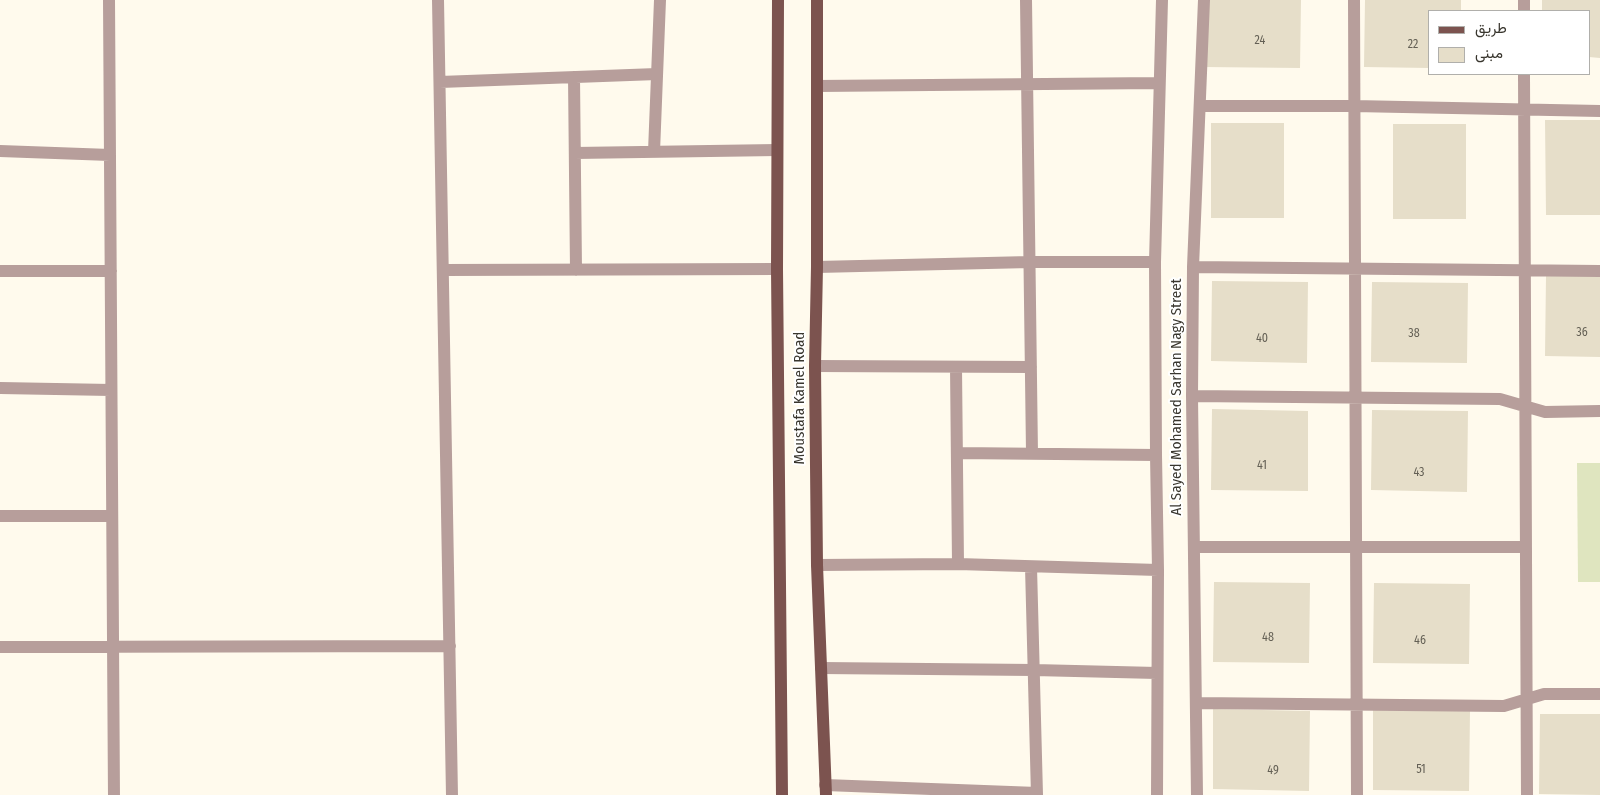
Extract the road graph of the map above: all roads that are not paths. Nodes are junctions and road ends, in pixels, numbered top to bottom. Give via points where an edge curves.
1 (109, 0) edge
2 (438, 0) edge
3 (660, 0) edge
4 (778, 0) edge
5 (817, 0) edge
6 (1026, 0) edge
7 (1162, 0) edge
8 (1204, 0) edge
9 (1354, 0) edge
10 (656, 74) junction
11 (1524, 75) edge
12 (574, 77) junction
13 (440, 82) junction
14 (1027, 83) junction
15 (1159, 83) junction
16 (817, 86) junction
17 (1200, 106) junction
18 (1354, 106) junction
19 (1524, 110) junction
20 (1600, 110) edge
21 (777, 150) junction
22 (0, 151) edge
23 (654, 152) junction
24 (575, 153) junction
25 (110, 156) junction
26 (1030, 262) junction
27 (1155, 262) junction
28 (817, 267) junction
29 (1193, 267) junction
30 (777, 269) junction
31 (1355, 269) junction
32 (443, 270) junction
33 (576, 270) junction
34 (0, 271) edge
35 (111, 271) junction
36 (1525, 271) junction
37 (1600, 271) edge
38 (815, 366) junction
39 (956, 367) junction
40 (1032, 367) junction
41 (0, 388) edge
42 (111, 390) junction
43 (1192, 396) junction
44 (1356, 397) junction
45 (1525, 406) junction
46 (1600, 411) edge
47 (957, 453) junction
48 (1032, 453) junction
49 (1156, 455) junction
50 (0, 516) edge
51 (112, 516) junction
52 (1194, 547) junction
53 (1356, 547) junction
54 (1526, 547) junction
55 (958, 564) junction
56 (817, 565) junction
57 (1031, 567) junction
58 (1158, 570) junction
59 (450, 646) junction
60 (0, 647) edge
61 (113, 647) junction
62 (821, 668) junction
63 (1034, 670) junction
64 (1157, 673) junction
65 (1600, 694) edge
66 (1527, 699) junction
67 (1196, 704) junction
68 (1357, 705) junction
69 (825, 790) edge
70 (960, 793) edge
71 (1037, 794) edge
72 (114, 795) edge
73 (452, 795) edge
74 (782, 795) edge
75 (1157, 795) edge
76 (1197, 795) edge
77 (1357, 795) edge
78 (1527, 795) edge

1 - 25 street
2 - 13 street
3 - 10 street
4 - 21 main road, Moustafa Kamel Road
5 - 16 main road, Moustafa Kamel Road
6 - 14 street
7 - 15 street, Al Sayed Mohamed Sarhan Nagy Street
8 - 17 street, Al Sayed Mohamed Sarhan Nagy Street
9 - 18 street
10 - 12 street
10 - 23 street
11 - 19 street
12 - 13 street
12 - 24 street
13 - 32 street
14 - 15 street
14 - 16 street
14 - 26 street
15 - 27 street, Al Sayed Mohamed Sarhan Nagy Street
16 - 28 main road, Moustafa Kamel Road
17 - 18 street
17 - 29 street, Al Sayed Mohamed Sarhan Nagy Street
18 - 19 street
18 - 31 street
19 - 20 street
19 - 36 street
21 - 23 street
21 - 30 main road, Moustafa Kamel Road
22 - 25 street
23 - 24 street
24 - 33 street
25 - 35 street
26 - 27 street
26 - 28 street
26 - 40 street
27 - 49 street, Al Sayed Mohamed Sarhan Nagy Street
28 - 38 main road, Moustafa Kamel Road
29 - 31 street
29 - 43 street, Al Sayed Mohamed Sarhan Nagy Street
30 - 33 street
30 - 74 main road, Moustafa Kamel Road
31 - 36 street
31 - 44 street
32 - 33 street
32 - 59 street
34 - 35 street
35 - 42 street
36 - 37 street
36 - 45 street
38 - 39 street
38 - 56 main road, Moustafa Kamel Road
39 - 40 street
39 - 47 street
40 - 48 street
41 - 42 street
42 - 51 street
43 - 44 street
43 - 52 street, Al Sayed Mohamed Sarhan Nagy Street
44 - 45 street via 1500,399
44 - 53 street
45 - 46 street via 1545,412
45 - 54 street
47 - 48 street
47 - 55 street
48 - 49 street
49 - 58 street, Al Sayed Mohamed Sarhan Nagy Street
50 - 51 street
51 - 61 street
52 - 53 street
52 - 67 street, Al Sayed Mohamed Sarhan Nagy Street
53 - 54 street
53 - 68 street
54 - 66 street
55 - 56 street
55 - 57 street
56 - 62 main road, Moustafa Kamel Road
57 - 58 street
57 - 63 street
58 - 64 street, Al Sayed Mohamed Sarhan Nagy Street
59 - 61 street
59 - 73 street
60 - 61 street
61 - 72 street
62 - 63 street
62 - 69 main road, Moustafa Kamel Road
63 - 64 street
63 - 71 street
64 - 75 street, Al Sayed Mohamed Sarhan Nagy Street
65 - 66 street via 1544,694
66 - 68 street via 1504,706
66 - 78 street
67 - 68 street
67 - 76 street, Al Sayed Mohamed Sarhan Nagy Street
68 - 77 street
69 - 70 street
70 - 71 street

